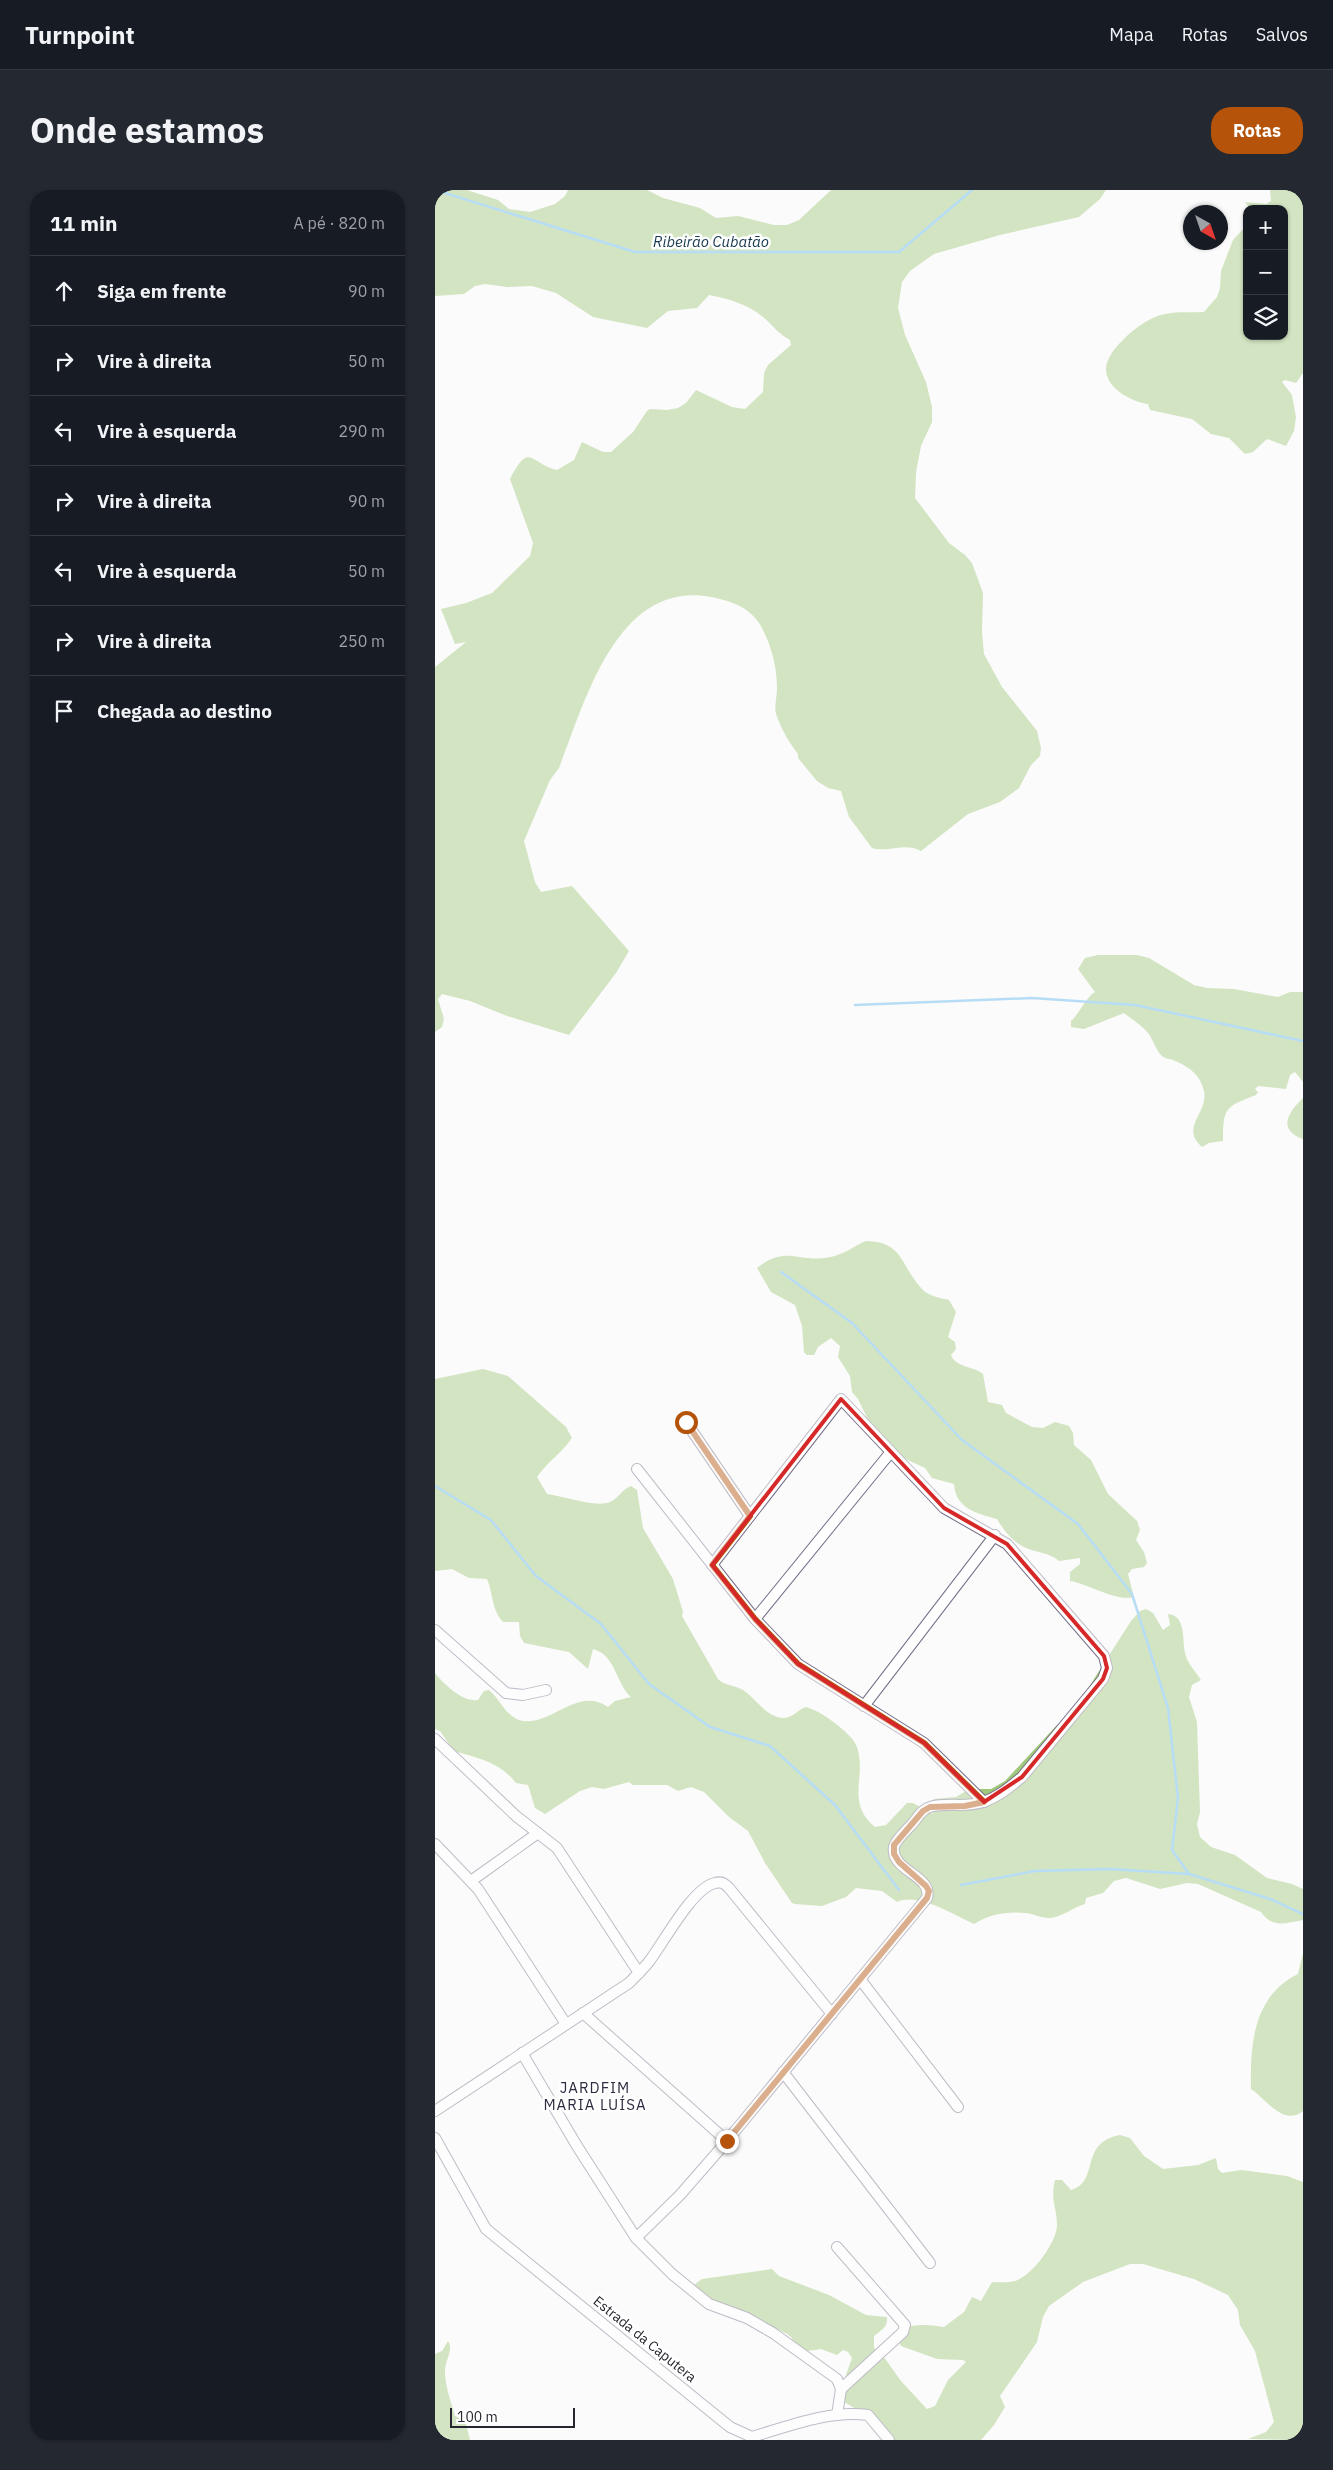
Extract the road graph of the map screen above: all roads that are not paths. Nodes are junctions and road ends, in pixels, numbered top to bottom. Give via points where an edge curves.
1 (686, 1422) dead end
2 (890, 1453) junction
3 (637, 1469) dead end
4 (750, 1516) junction
5 (995, 1535) junction
6 (712, 1565) junction
7 (755, 1619) junction
8 (435, 1630) edge
9 (546, 1690) dead end
10 (864, 1706) junction
11 (435, 1739) edge
12 (984, 1802) junction
13 (538, 1833) junction
14 (435, 1844) edge
15 (471, 1882) junction
16 (639, 1973) junction
17 (860, 1979) junction
18 (583, 2013) junction
19 (832, 2014) junction
20 (566, 2024) junction
21 (522, 2053) junction
22 (783, 2072) junction
23 (958, 2107) dead end
24 (435, 2111) edge
25 (435, 2138) edge
26 (727, 2141) junction
27 (636, 2238) junction
28 (837, 2247) dead end
29 (930, 2263) dead end
30 (841, 2389) junction
31 (837, 2415) junction
32 (750, 2439) edge
33 (889, 2440) edge

1 - 4 street
2 - 4 street via 841,1399
2 - 5 street via 944,1508
2 - 7 street
3 - 6 street
4 - 6 street
5 - 10 street
5 - 12 street via 1007,1544 1103,1656 1107,1668 1103,1679 1022,1777
6 - 7 street
7 - 10 street via 798,1664
8 - 9 street via 507,1693 523,1695
10 - 12 street via 937,1754
11 - 13 street
12 - 17 street via 930,1807 894,1845 894,1854 899,1862 929,1891 927,1898
13 - 15 street
13 - 16 street via 557,1848
14 - 15 street
15 - 20 street
16 - 18 street
16 - 19 street via 687,1906 705,1888 722,1882
17 - 19 street
17 - 23 street
18 - 20 street
18 - 26 street
19 - 22 street
20 - 21 street
21 - 24 street
21 - 27 street
22 - 26 street
22 - 29 street
25 - 32 street, Estrada da Caputera via 486,2229
26 - 27 street via 680,2195
27 - 30 street via 703,2300 773,2333 837,2380
28 - 30 street via 905,2325 903,2332
30 - 31 street
31 - 32 street, Estrada da Caputera
31 - 33 street, Estrada da Caputera via 867,2415

